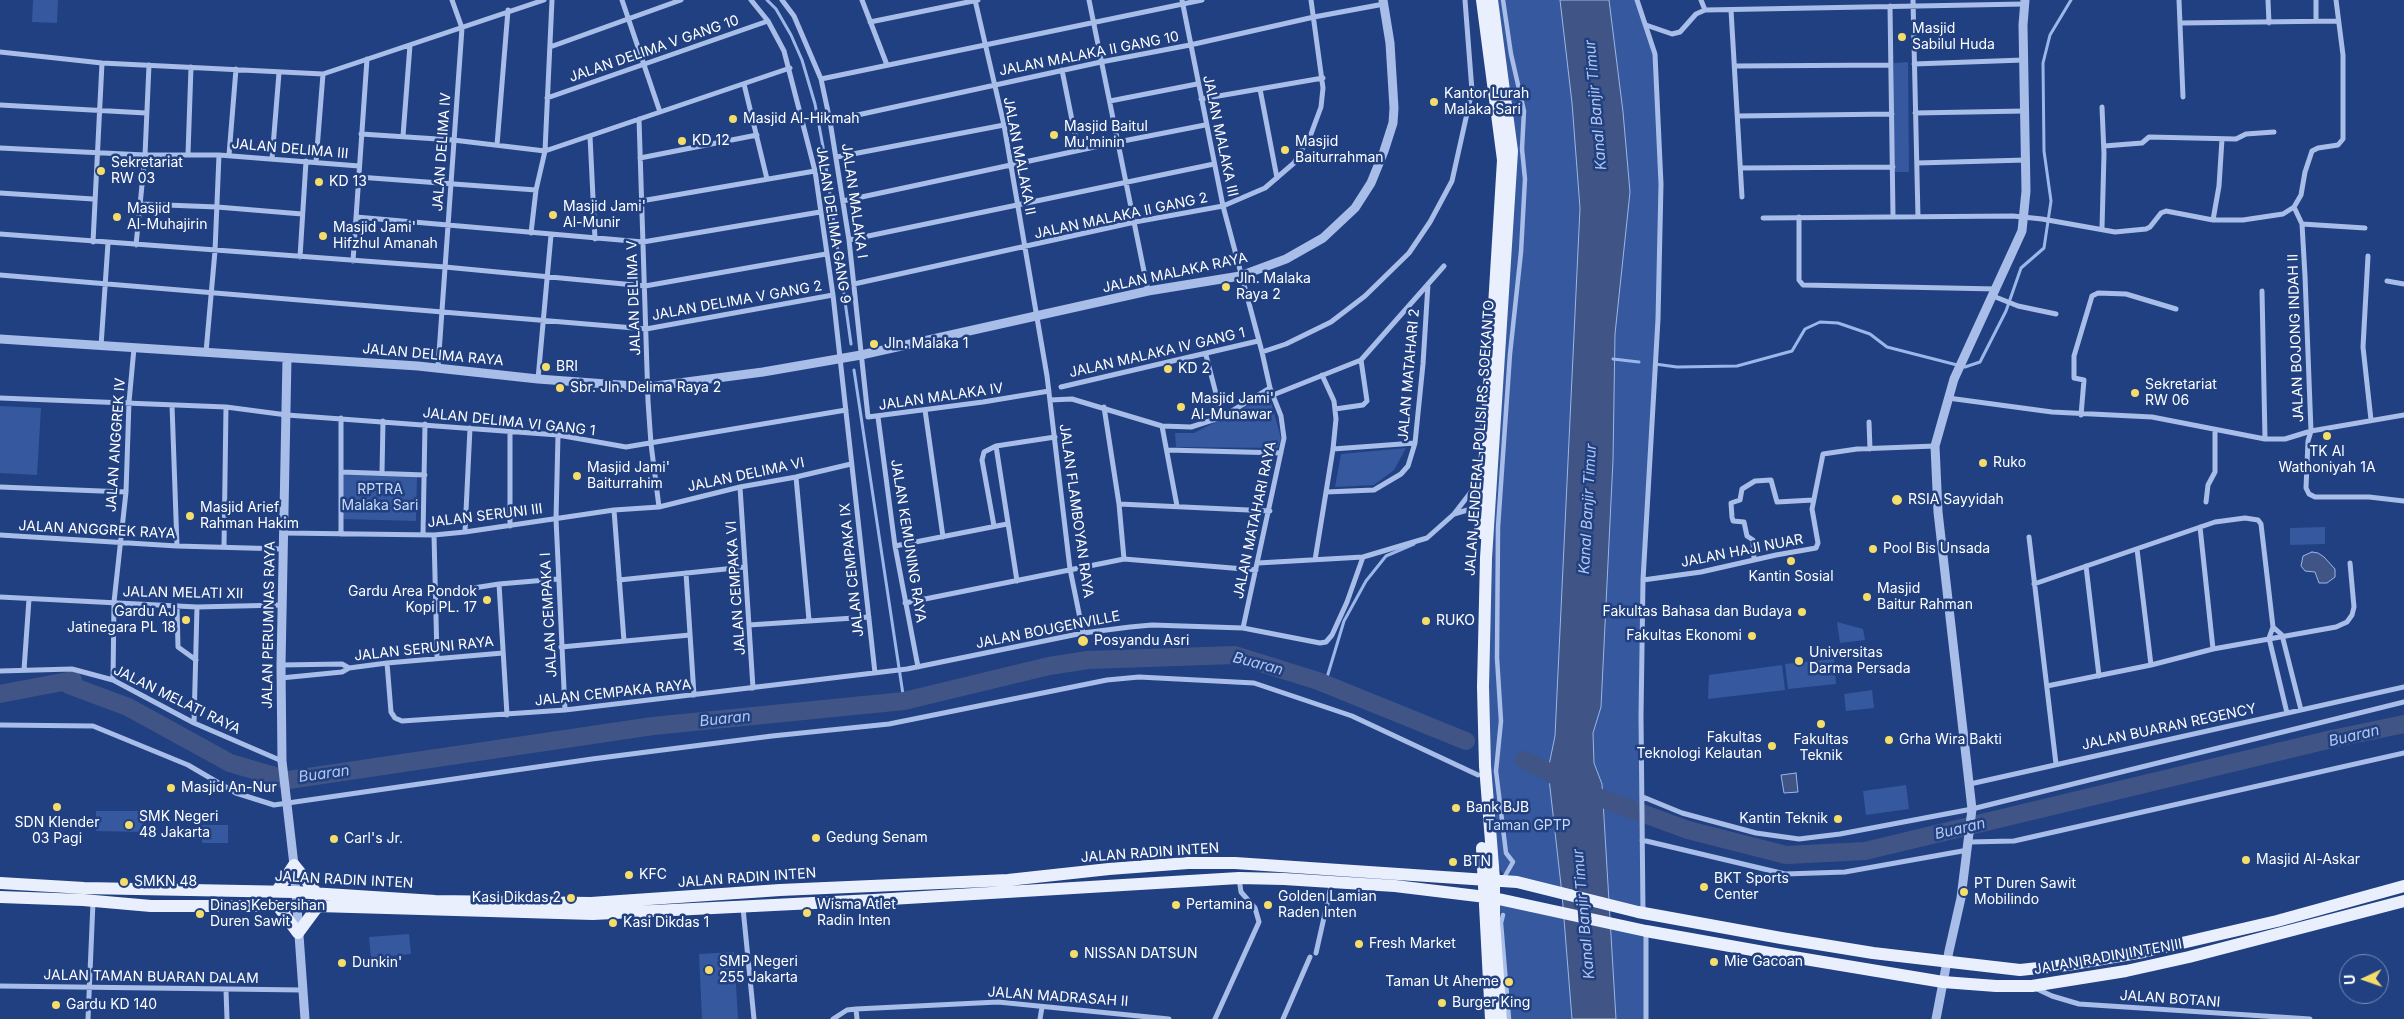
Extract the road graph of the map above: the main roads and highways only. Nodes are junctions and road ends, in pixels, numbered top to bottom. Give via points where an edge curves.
1 (1482, 0) edge
2 (1492, 0) edge
3 (1479, 711) junction
4 (1484, 769) junction
5 (1498, 879) junction
6 (0, 883) edge
7 (1532, 886) joint
8 (2404, 886) edge
9 (871, 887) junction
10 (277, 892) junction
11 (93, 894) junction
12 (0, 897) edge
13 (1489, 897) junction
14 (318, 900) junction
15 (874, 900) junction
16 (2404, 901) edge
17 (1509, 902) junction
18 (278, 906) junction
19 (1532, 907) joint
20 (1498, 918) junction
21 (1491, 1019) edge
22 (1501, 1019) edge

1 - 3 main road, JALAN JENDERAL POLISI RS. SOEKANTO via 1502,160 1484,475 1477,507 1480,539
2 - 3 main road, JALAN JENDERAL POLISI RS. SOEKANTO via 1512,166
3 - 4 main road, JALAN JENDERAL POLISI RS. SOEKANTO
4 - 5 main road, JALAN JENDERAL POLISI RS. SOEKANTO
4 - 5 main road, JALAN JENDERAL POLISI RS. SOEKANTO via 1491,855
5 - 7 main road, JALAN RADIN INTEN
5 - 9 main road, JALAN RADIN INTEN via 1188,863 1008,880
5 - 13 main road
6 - 11 main road, JALAN RADIN INTEN
7 - 8 main road, JALAN RADIN INTEN II via 1641,913 1809,943 2020,970 2094,961 2253,927
9 - 14 main road, JALAN RADIN INTEN via 591,903
9 - 15 main road
10 - 11 main road, JALAN RADIN INTEN
10 - 14 main road, JALAN RADIN INTEN via 295,892
10 - 14 main road via 294,865
11 - 12 main road, JALAN RADIN INTEN
11 - 18 main road, JALAN RADIN INTEN via 151,906
13 - 15 main road, JALAN RADIN INTEN via 1395,886 1239,878
13 - 17 main road, JALAN RADIN INTEN
13 - 20 main road
13 - 21 main road
14 - 15 main road, JALAN RADIN INTEN via 593,914
14 - 18 main road, JALAN RADIN INTEN via 296,906
14 - 18 main road via 298,933
16 - 19 main road, JALAN RADIN INTEN II via 2189,957 2032,986 1943,982
17 - 19 main road, JALAN RADIN INTEN
17 - 20 main road via 1504,904
20 - 22 main road

